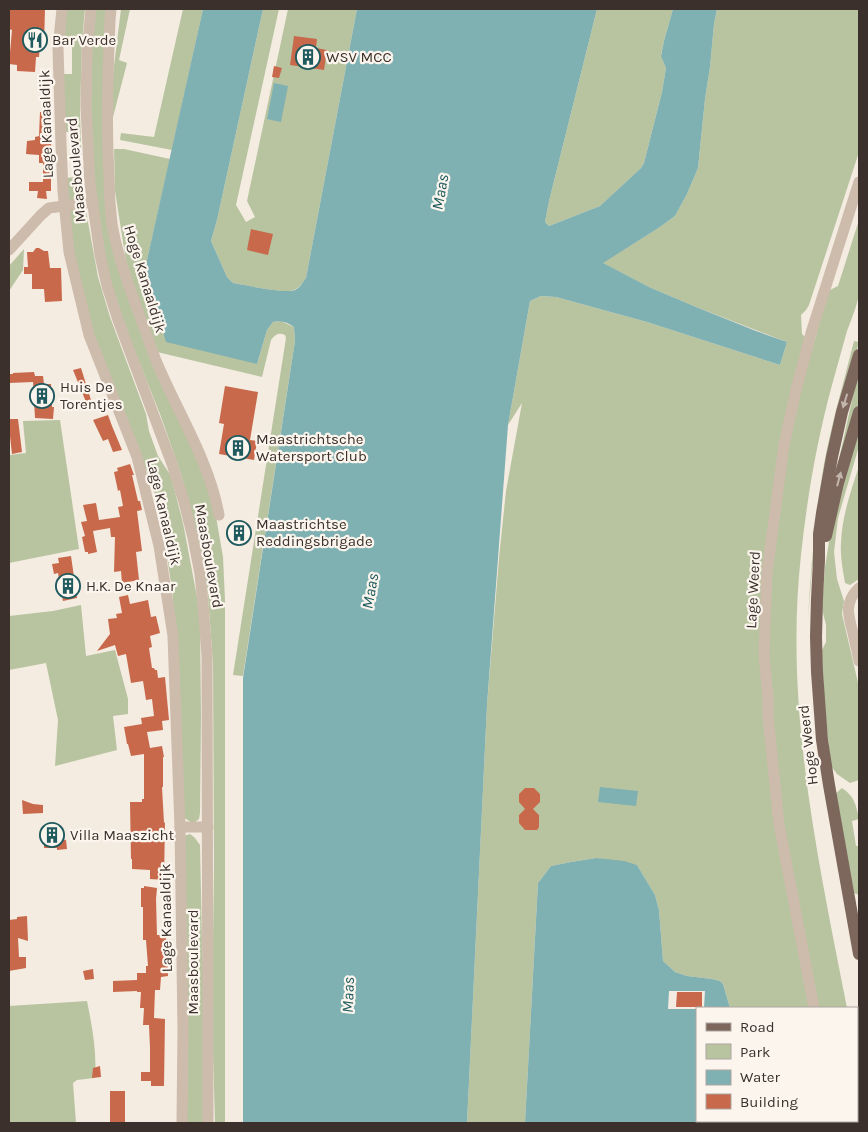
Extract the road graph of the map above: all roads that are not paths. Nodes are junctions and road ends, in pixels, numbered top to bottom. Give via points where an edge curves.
1 (62, 9) edge
2 (92, 9) edge
3 (111, 9) edge
4 (859, 182) edge
5 (93, 202) junction
6 (65, 206) junction
7 (9, 250) edge
8 (859, 355) edge
9 (859, 412) edge
10 (219, 515) dead end
11 (819, 560) junction
12 (856, 592) edge
13 (859, 661) edge
14 (180, 827) junction
15 (208, 827) junction
16 (859, 954) edge
17 (814, 1007) edge
18 (182, 1123) edge
19 (208, 1123) edge

1 - 6 street, Lage Kanaaldijk via 58,49
2 - 5 street, Maasboulevard via 86,108
3 - 10 street, Hoge Kanaaldijk via 107,153 112,224 128,284 155,358 206,470
4 - 17 street, Lage Weerd via 796,390 784,445 767,573 764,654 778,817
5 - 6 street
5 - 15 street, Maasboulevard via 107,286 172,464 197,557 207,656
6 - 7 street via 49,208
6 - 14 street, Lage Kanaaldijk via 69,252 89,335 136,457 159,546 172,636
8 -> 11 main road, Hoge Weerd via 832,457 820,527
11 -> 9 main road, Hoge Weerd
11 - 16 main road, Hoge Weerd via 816,637 821,732
12 - 13 street via 848,613
14 - 15 street
14 - 18 street, Lage Kanaaldijk
15 - 19 street, Maasboulevard

